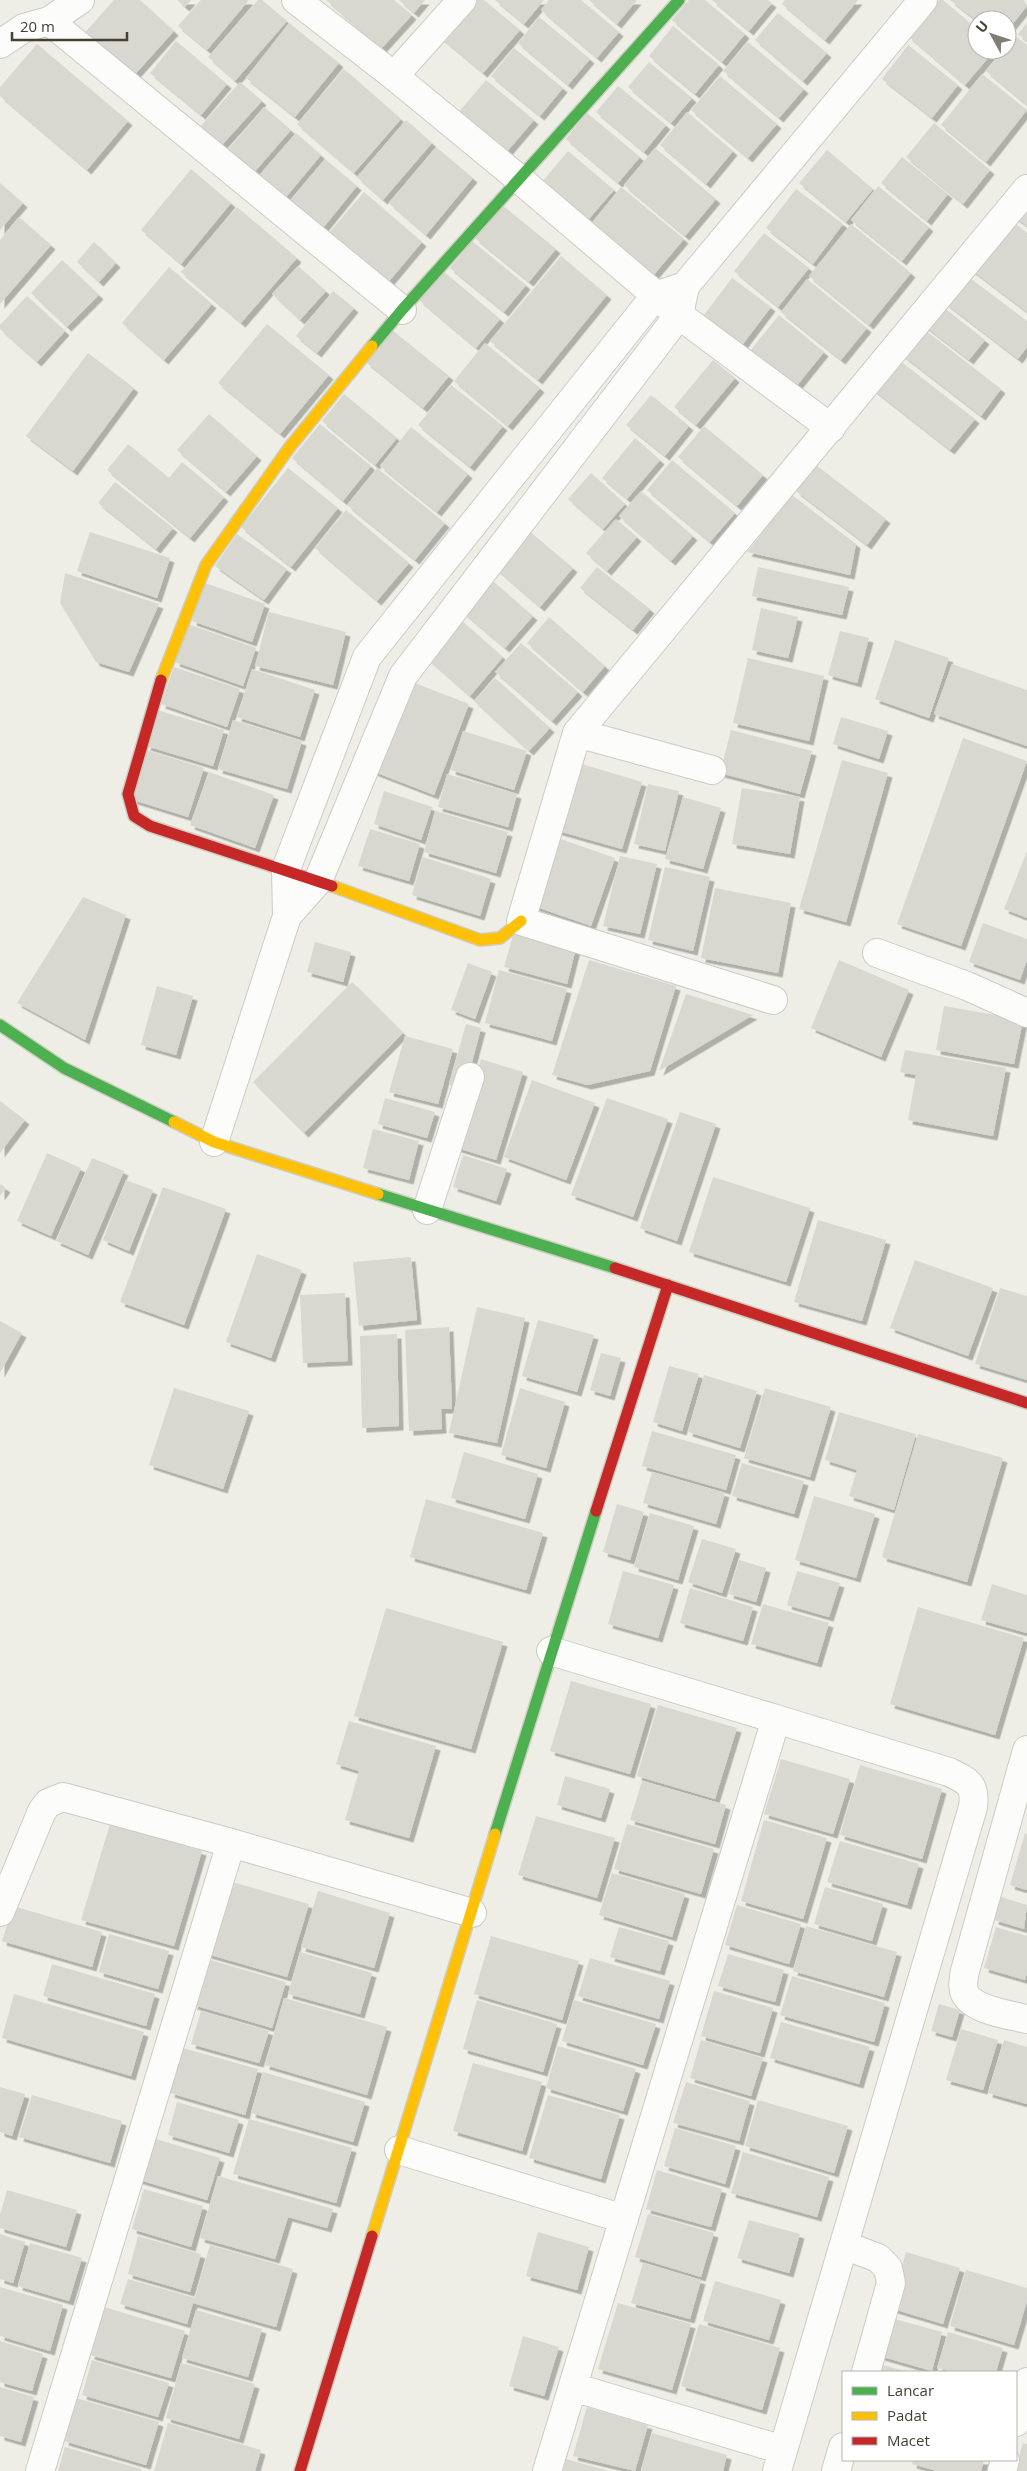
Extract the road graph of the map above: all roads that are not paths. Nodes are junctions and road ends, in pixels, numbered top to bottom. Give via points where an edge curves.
1 (80, 0) edge
2 (296, 0) edge
3 (462, 0) edge
4 (679, 0) edge
5 (923, 0) edge
6 (49, 21) junction
7 (0, 44) edge
8 (394, 76) junction
9 (518, 178) junction
10 (1027, 189) edge
11 (685, 286) junction
12 (655, 296) junction
13 (402, 310) junction
14 (679, 315) junction
15 (831, 428) junction
16 (507, 482) junction
17 (533, 504) junction
18 (367, 656) junction
19 (403, 676) junction
20 (578, 733) junction
21 (712, 770) dead end
22 (286, 869) junction
23 (318, 881) junction
24 (287, 916) junction
25 (522, 921) junction
26 (877, 953) dead end
27 (773, 1000) dead end
28 (1027, 1013) edge
29 (0, 1025) edge
30 (470, 1077) dead end
31 (214, 1142) junction
32 (427, 1210) junction
33 (668, 1284) junction
34 (1027, 1403) edge
35 (551, 1651) junction
36 (776, 1719) junction
37 (1027, 1750) edge
38 (231, 1843) junction
39 (0, 1912) edge
40 (472, 1913) junction
41 (1027, 2019) edge
42 (399, 2150) junction
43 (624, 2219) junction
44 (844, 2245) junction
45 (866, 2371) edge
46 (1027, 2382) edge
47 (572, 2387) junction
48 (1017, 2418) edge
49 (842, 2450) edge
50 (780, 2461) edge
51 (40, 2471) edge
52 (300, 2471) edge
53 (547, 2471) edge
54 (836, 2471) edge

1 - 6 street
2 - 8 street
3 - 8 street
4 - 9 street
5 - 11 street
6 - 7 street via 24,28
6 - 13 street
8 - 9 street
9 - 12 street
9 - 13 street
10 - 15 street
11 - 12 street
11 - 14 street
12 - 14 street
12 - 16 street
13 - 22 street via 289,448 206,565 158,691 128,794 134,816 150,826
14 - 15 street
14 - 17 street
15 - 20 street
16 - 17 street
16 - 18 street
17 - 19 street
18 - 19 street
18 - 22 street
19 - 23 street
20 - 21 street
20 - 25 street
22 - 23 street
22 - 24 street
23 - 24 street
23 - 25 street via 480,940 500,938
24 - 31 street
25 - 27 street
26 - 28 street via 967,986
29 - 31 street via 64,1068
30 - 32 street
31 - 32 street
32 - 33 street
33 - 34 street
33 - 35 street
35 - 36 street
35 - 40 street
36 - 43 street
36 - 44 street via 949,1772 963,1778 975,1794
37 - 41 street via 963,1988 974,2004
38 - 39 street via 63,1797 55,1799 42,1811
38 - 40 street
38 - 51 street
40 - 42 street
42 - 43 street
42 - 52 street
43 - 47 street
44 - 45 street via 878,2258 888,2268 891,2283
44 - 50 street
46 - 48 street
47 - 50 street
47 - 53 street
49 - 54 street

